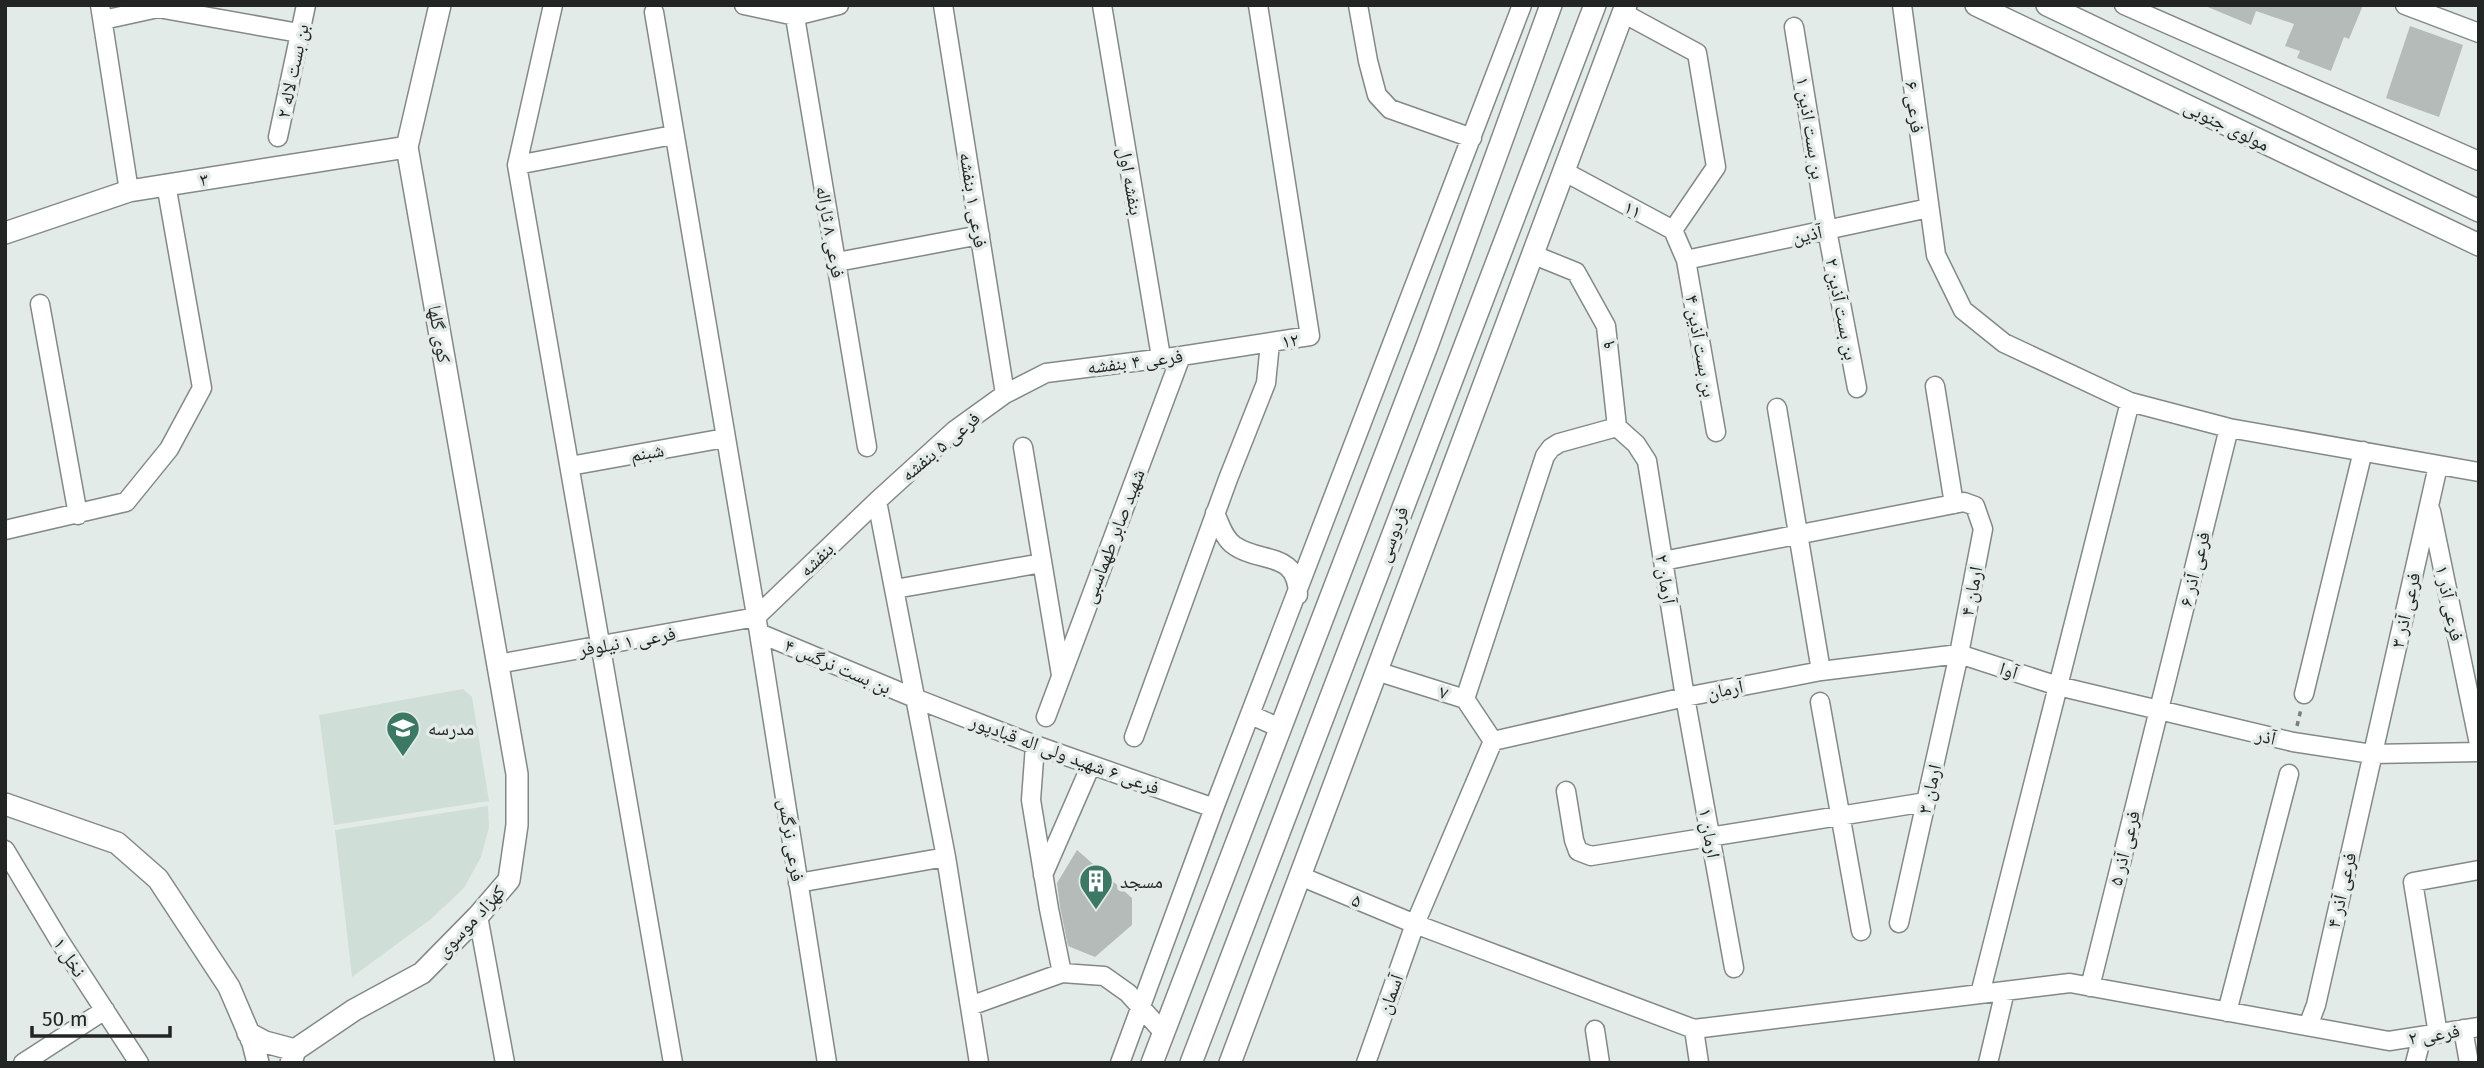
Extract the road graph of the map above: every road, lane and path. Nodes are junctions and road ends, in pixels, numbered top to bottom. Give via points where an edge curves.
1 (306, 5) edge
2 (440, 5) edge
3 (553, 5) edge
4 (744, 5) edge
5 (839, 5) edge
6 (943, 5) edge
7 (1102, 5) edge
8 (1258, 5) edge
9 (1358, 5) edge
10 (1522, 5) edge
11 (1550, 5) edge
12 (1595, 5) edge
13 (1902, 5) edge
14 (1976, 5) edge
15 (2047, 5) edge
16 (2124, 5) edge
17 (2405, 5) edge
18 (159, 7) edge
19 (1625, 9) edge
20 (794, 11) edge
21 (654, 12) dead end
22 (102, 13) edge
23 (1794, 27) dead end
24 (299, 33) junction
25 (2479, 33) edge
26 (2238, 97) junction
27 (2226, 125) junction
28 (673, 135) junction
29 (278, 137) dead end
30 (1472, 138) junction
31 (407, 146) junction
32 (2479, 161) edge
33 (517, 165) junction
34 (1565, 172) junction
35 (166, 184) junction
36 (129, 191) junction
37 (1929, 208) junction
38 (2479, 211) edge
39 (1673, 230) junction
40 (1827, 230) junction
41 (5, 233) edge
42 (980, 235) junction
43 (2479, 245) edge
44 (1534, 255) junction
45 (1686, 260) junction
46 (837, 262) junction
47 (40, 304) dead end
48 (1270, 342) junction
49 (1181, 356) junction
50 (1161, 357) junction
51 (1935, 386) dead end
52 (1857, 388) dead end
53 (1005, 394) junction
54 (2130, 402) junction
55 (1777, 408) dead end
56 (1617, 427) junction
57 (2230, 428) junction
58 (1716, 432) dead end
59 (725, 438) junction
60 (867, 447) dead end
61 (1023, 447) dead end
62 (2363, 451) junction
63 (570, 466) junction
64 (2438, 466) junction
65 (2479, 472) edge
66 (877, 500) junction
67 (2430, 503) junction
68 (1954, 504) junction
69 (1215, 513) junction
70 (78, 515) junction
71 (5, 530) edge
72 (1798, 535) junction
73 (1663, 562) junction
74 (1042, 563) junction
75 (895, 589) junction
76 (1298, 595) junction
77 (757, 625) junction
78 (601, 645) junction
79 (1959, 654) junction
80 (498, 664) junction
81 (1376, 671) junction
82 (1821, 671) junction
83 (1061, 676) junction
84 (2058, 686) junction
85 (2304, 694) joint
86 (1685, 697) junction
87 (917, 699) junction
88 (1465, 699) junction
89 (1820, 702) dead end
90 (2159, 710) junction
91 (1251, 715) junction
92 (1046, 717) dead end
93 (1280, 728) junction
94 (1134, 737) dead end
95 (1493, 741) junction
96 (2292, 742) junction
97 (2479, 744) edge
98 (1035, 745) junction
99 (2479, 751) edge
100 (2372, 754) junction
101 (1091, 765) junction
102 (2289, 774) dead end
103 (1566, 791) dead end
104 (1926, 802) junction
105 (5, 804) edge
106 (1214, 808) junction
107 (1840, 815) junction
108 (1710, 835) junction
109 (5, 850) edge
110 (946, 857) junction
111 (2479, 870) edge
112 (1043, 874) junction
113 (1300, 876) junction
114 (798, 883) junction
115 (478, 916) junction
116 (1899, 923) dead end
117 (1415, 925) junction
118 (1861, 931) dead end
119 (1734, 968) dead end
120 (1062, 973) junction
121 (2090, 986) junction
122 (2005, 991) junction
123 (1980, 994) junction
124 (970, 1006) junction
125 (1142, 1009) junction
126 (105, 1010) junction
127 (2227, 1012) junction
128 (2308, 1026) junction
129 (2471, 1028) edge
130 (1595, 1030) dead end
131 (1693, 1030) junction
132 (1163, 1032) junction
133 (248, 1033) junction
134 (2430, 1035) junction
135 (293, 1056) edge
136 (822, 1062) edge
137 (23, 1063) edge
138 (139, 1063) edge
139 (258, 1063) edge
140 (505, 1063) edge
141 (673, 1063) edge
142 (979, 1063) edge
143 (1120, 1063) edge
144 (1152, 1063) edge
145 (1191, 1063) edge
146 (1230, 1063) edge
147 (1366, 1063) edge
148 (1600, 1063) edge
149 (1699, 1063) edge
150 (1989, 1063) edge
151 (2415, 1063) edge
152 (2469, 1063) edge

1 - 24 street, بن بست لاله ۲
2 - 31 street, کوی گلها
3 - 33 street
4 - 20 street
5 - 20 street
6 - 42 street, فرعی ۱ بنفشه
7 - 50 street, بنفشه اول
8 - 48 street, ۱۲ via 1310,337
9 - 30 street via 1377,95 1390,109
10 - 30 street
11 - 93 street, فردوسی via 1427,346
12 - 145 street, فردوسی
13 - 37 street, فرعی ۶
14 - 27 street, مولوی جنوبی
15 - 26 street, مولوی جنوبی
16 - 32 street
17 - 25 street
18 - 22 street
18 - 24 street
19 - 34 street
19 - 39 street via 1697,52 1716,167
20 - 46 street, فرعی ۸ ثاراله
21 - 28 street, فرعی نرگس
22 - 36 street
23 - 40 street, بن بست اذین ۱
24 - 29 street, بن بست لاله ۲
26 - 27 street
26 - 38 street, مولوی جنوبی
27 - 43 street, مولوی جنوبی
28 - 33 street
28 - 59 street, فرعی نرگس
30 - 76 street
31 - 35 street, ۳
31 - 80 street, کوی گلها
33 - 63 street
34 - 39 street, ۱۱
34 - 44 street
35 - 36 street, ۳
35 - 70 street via 202,388 169,449 126,502
36 - 41 street, ۳
37 - 40 street, آذین
37 - 54 street, فرعی ۶ via 1936,255 1963,310 2004,343
39 - 45 street
40 - 45 street, آذین
40 - 52 street, بن بست آذین ۲
42 - 46 street
42 - 53 street, فرعی ۱ بنفشه
44 - 56 street, ۹ via 1576,272 1606,326
44 - 81 street
45 - 58 street, بن بست آذین ۴
46 - 60 street, فرعی ۸ ثاراله
47 - 70 street
48 - 49 street, فرعی ۴ بنفشه
48 - 69 street via 1266,383
49 - 50 street, فرعی ۴ بنفشه
49 - 83 street, شهید صابر طهماسبی
50 - 53 street, فرعی ۴ بنفشه via 1046,373
51 - 68 street
53 - 66 street, فرعی ۵ بنفشه via 955,430
54 - 57 street, فرعی ۶
54 - 84 street
55 - 72 street
56 - 73 street, آرمان ۲ via 1647,461
56 - 88 street via 1559,443 1545,456
57 - 62 street, فرعی ۶
57 - 90 street, فرعی آذر ۶
59 - 63 street, شبنم
59 - 77 street, فرعی نرگس
61 - 74 street
62 - 64 street, فرعی ۶
62 - 85 street
63 - 78 street
64 - 65 street, فرعی ۶
64 - 67 street, فرعی آذر ۳
66 - 75 street
66 - 77 street, بنفشه
67 - 97 street, فرعی آذر ۱
67 - 100 street, فرعی آذر ۳
68 - 72 street
68 - 79 street, ارمان ۴ via 1975,506 1983,529
69 - 76 street via 1232,545 1289,567 1298,582
69 - 94 street
70 - 71 street
72 - 73 street
72 - 82 street
73 - 86 street, آرمان ۲
74 - 75 street
74 - 83 street
75 - 87 street
76 - 91 street
77 - 78 street, فرعی ۱ نیلوفر
77 - 87 street, بن بست نرگس ۴
77 - 114 street, فرعی نرگس
78 - 80 street, فرعی ۱ نیلوفر
78 - 141 street
79 - 82 street, آرمان
79 - 84 street, آوا
79 - 104 street, ارمان ۳
80 - 115 street, کهزاد موسوی via 517,774 517,825 509,880
81 - 88 street, ۷
81 - 113 street
82 - 86 street, آرمان
83 - 92 street, شهید صابر طهماسبی
84 - 90 street, آذر
84 - 123 street
85 - 96 path
86 - 95 street, آرمان
86 - 108 street, ارمان ۱
87 - 98 street, فرعی ۶ شهید ولی اله قبادپور
87 - 110 street
88 - 95 street, ۷
89 - 107 street
90 - 96 street, آذر
90 - 121 street, فرعی آذر ۵
91 - 93 street
91 - 106 street
93 - 132 street, فردوسی
95 - 117 street, آسمان
96 - 100 street, آذر
98 - 101 street, فرعی ۶ شهید ولی اله قبادپور
98 - 112 street via 1031,800
99 - 100 street, آذر
100 - 128 street, فرعی آذر ۴
101 - 106 street, فرعی ۶ شهید ولی اله قبادپور
101 - 112 street
102 - 127 street
103 - 108 street via 1574,840 1578,850 1591,856
104 - 107 street
104 - 116 street, ارمان ۳
105 - 133 street via 117,843 158,879 229,987
106 - 125 street
107 - 108 street
107 - 118 street
108 - 119 street, ارمان ۱
109 - 126 street, نخل ۱
110 - 114 street
110 - 124 street
111 - 134 street via 2413,882
112 - 120 street
113 - 117 street, ۵
113 - 146 street
114 - 136 street, فرعی نرگس
115 - 135 street, کهزاد موسوی via 422,973 354,1010
115 - 140 street
117 - 131 street, ۵
117 - 147 street, آسمان
120 - 124 street
120 - 125 street via 1104,976
121 - 122 street, فرعی ۲ via 2070,983
121 - 127 street, فرعی ۲
122 - 123 street, فرعی ۲
122 - 150 street
123 - 131 street, فرعی ۲
124 - 142 street
125 - 132 street
125 - 143 street
126 - 137 street
126 - 138 street, نخل ۱
127 - 128 street, فرعی ۲
128 - 134 street, فرعی ۲ via 2389,1041
129 - 134 street, فرعی ۲
129 - 152 street
130 - 148 street
131 - 149 street
132 - 144 street, فردوسی
133 - 135 street
133 - 139 street
134 - 151 street

